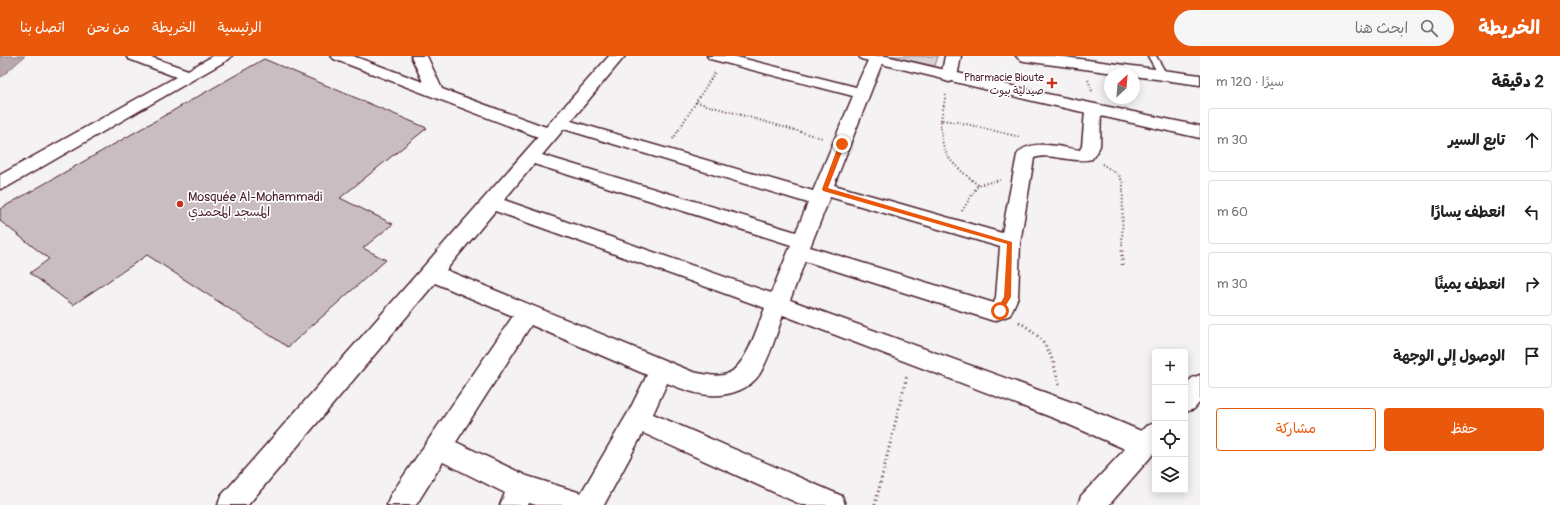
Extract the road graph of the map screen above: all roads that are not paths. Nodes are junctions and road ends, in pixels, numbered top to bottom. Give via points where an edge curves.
1 (134, 56) edge
2 (224, 56) edge
3 (339, 56) edge
4 (419, 56) edge
5 (617, 56) edge
6 (954, 56) edge
7 (1024, 56) edge
8 (1152, 56) edge
9 (719, 57) edge
10 (871, 57) edge
11 (1163, 75) junction
12 (189, 76) junction
13 (949, 77) junction
14 (1200, 80) edge
15 (435, 91) junction
16 (861, 93) junction
17 (1095, 111) junction
18 (555, 129) junction
19 (1200, 132) edge
20 (531, 157) junction
21 (0, 183) edge
22 (822, 194) junction
23 (490, 202) junction
24 (1010, 243) junction
25 (800, 246) junction
26 (430, 272) junction
27 (777, 304) junction
28 (527, 313) junction
29 (661, 370) junction
30 (1200, 385) edge
31 (1188, 398) edge
32 (638, 419) junction
33 (1150, 440) edge
34 (439, 447) junction
35 (518, 496) edge
36 (231, 505) edge
37 (400, 505) edge
38 (577, 505) edge
39 (589, 505) edge
40 (832, 505) edge
41 (1091, 505) edge

1 - 12 street
2 - 12 street
3 - 15 street
4 - 15 street
5 - 18 street
6 - 13 street
7 - 11 street
8 - 11 lane
9 - 16 street
10 - 13 street
10 - 16 street
11 - 14 street
12 - 21 street
13 - 17 street
15 - 18 street
16 - 22 street
17 - 19 street
17 - 24 street via 1091,146 1086,155 1042,151 1030,151 1026,154
18 - 20 street
18 - 22 street
20 - 23 street
20 - 25 street
22 - 24 street
22 - 25 street
23 - 26 street
23 - 27 street
24 - 25 street via 1007,297 1000,311 994,312
25 - 27 street
26 - 28 street
26 - 36 street
27 - 29 street via 755,359 748,372 739,379 717,386 700,385
27 - 33 street
28 - 29 street
28 - 34 street
29 - 32 street
30 - 31 street
32 - 39 street
32 - 40 street
33 - 41 street
34 - 35 street
34 - 37 street
35 - 38 street

